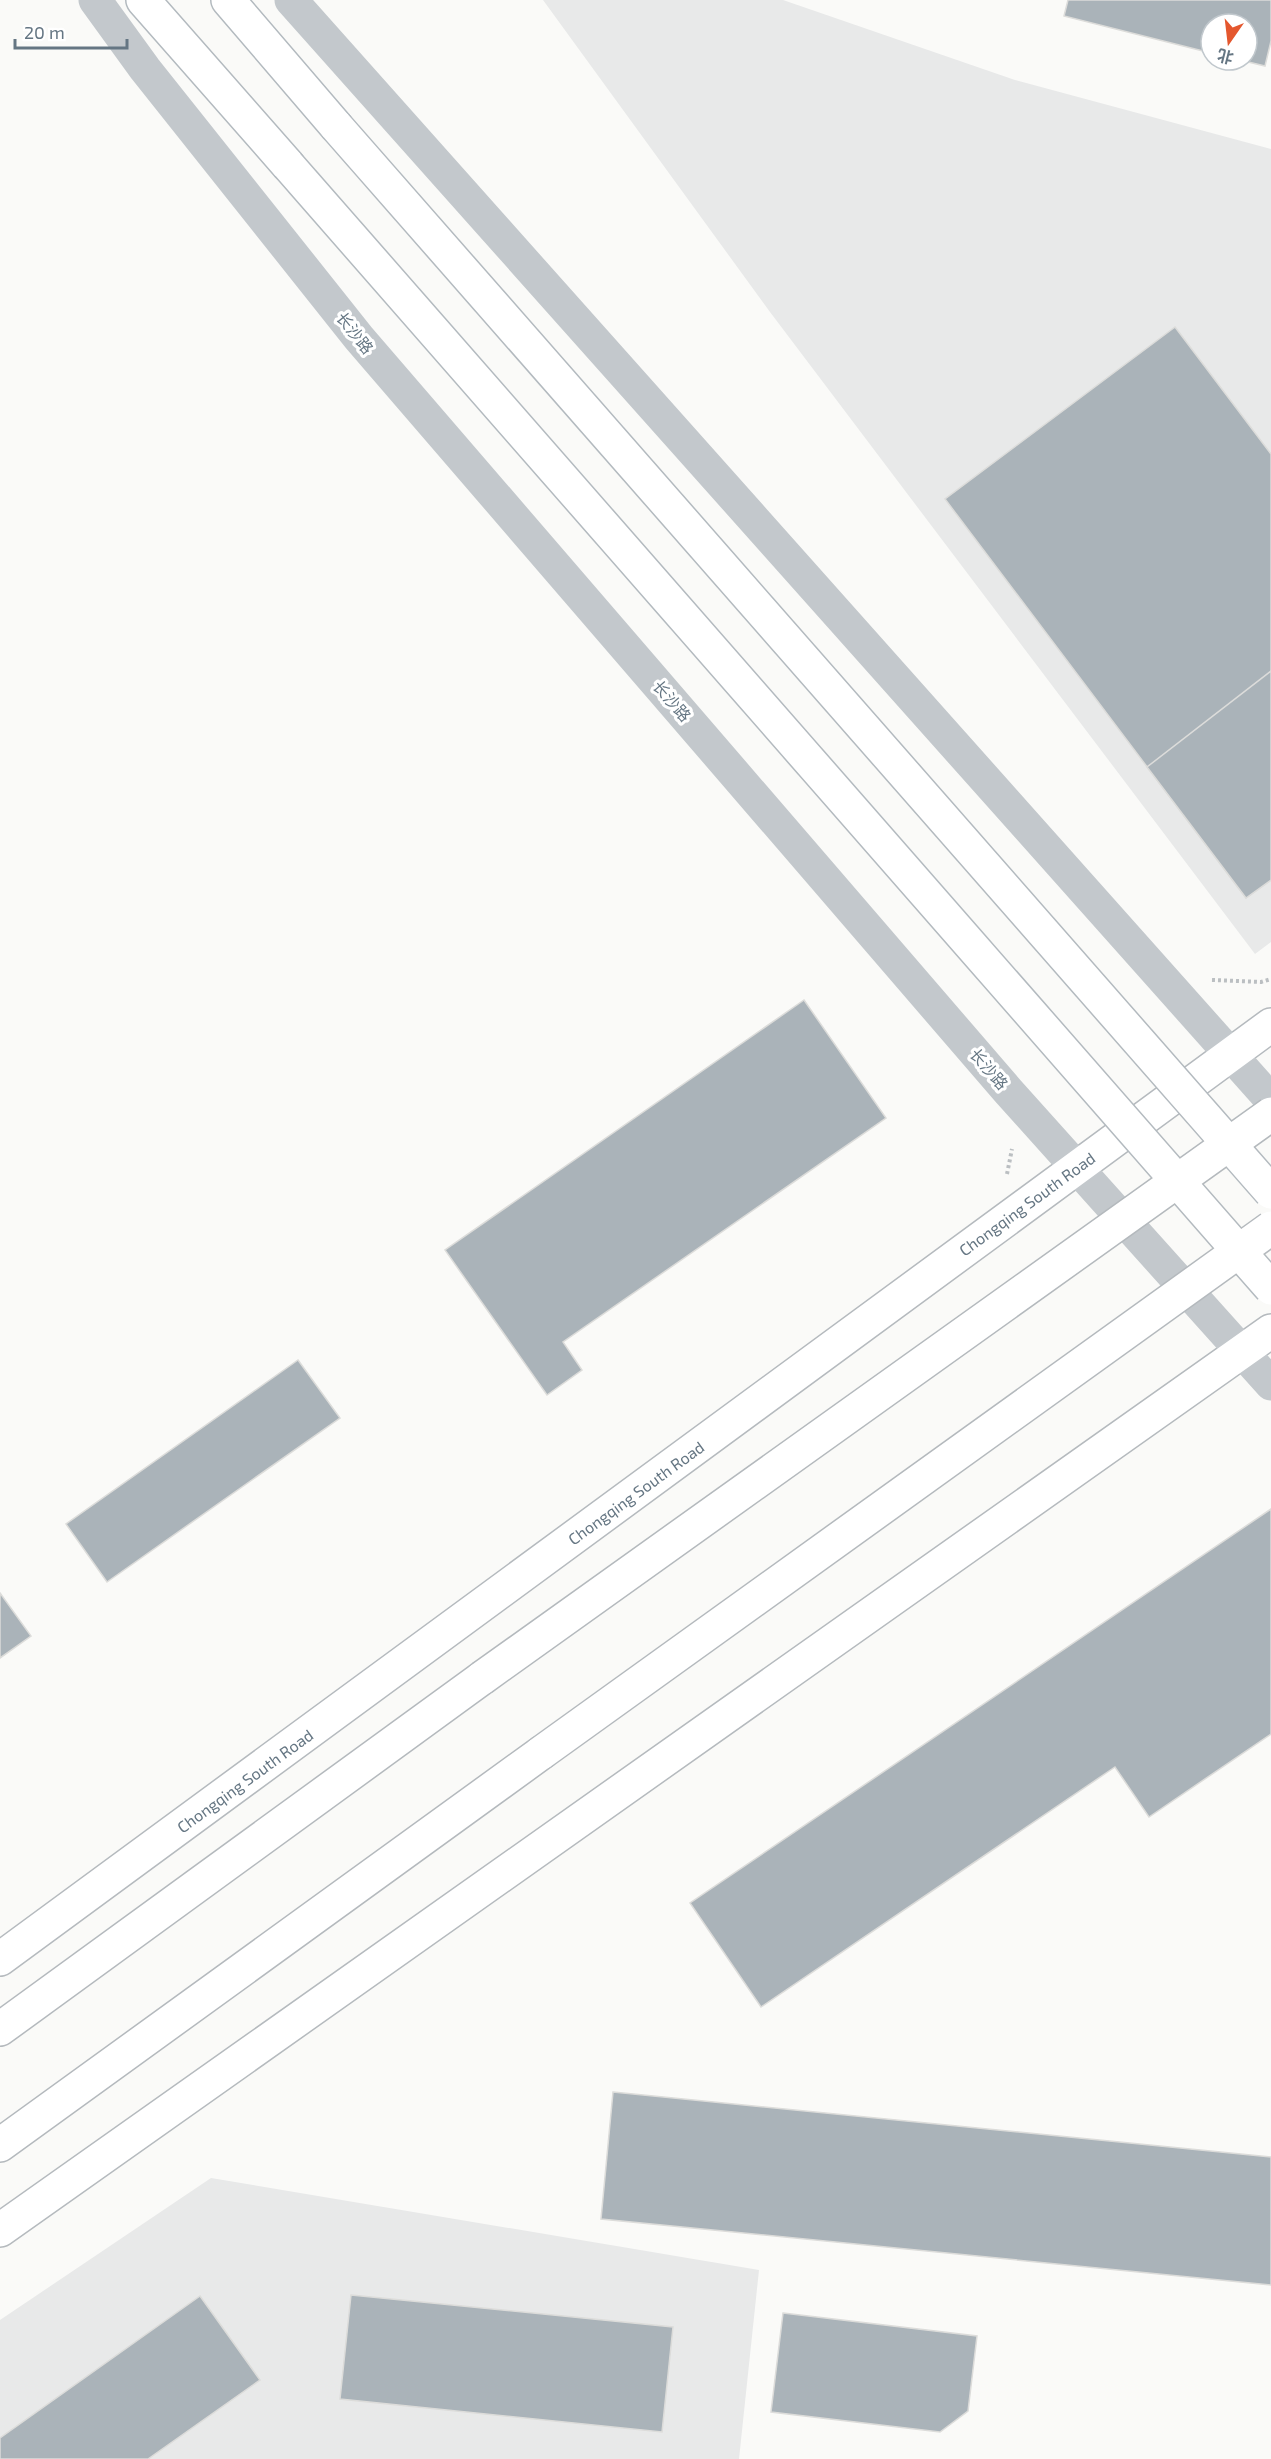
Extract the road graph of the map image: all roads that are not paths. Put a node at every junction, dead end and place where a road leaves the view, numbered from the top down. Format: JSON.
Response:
{"nodes":[{"id":1,"x":95,"y":0,"type":"edge"},
{"id":2,"x":143,"y":0,"type":"edge"},
{"id":3,"x":228,"y":0,"type":"edge"},
{"id":4,"x":291,"y":0,"type":"edge"},
{"id":5,"x":1271,"y":1025,"type":"edge"},
{"id":6,"x":1232,"y":1055,"type":"junction"},
{"id":7,"x":1271,"y":1100,"type":"edge"},
{"id":8,"x":1271,"y":1114,"type":"edge"},
{"id":9,"x":1078,"y":1166,"type":"junction"},
{"id":10,"x":1271,"y":1192,"type":"edge"},
{"id":11,"x":1271,"y":1228,"type":"edge"},
{"id":12,"x":1271,"y":1288,"type":"edge"},
{"id":13,"x":1271,"y":1331,"type":"edge"},
{"id":14,"x":1242,"y":1351,"type":"junction"},
{"id":15,"x":1271,"y":1384,"type":"edge"},
{"id":16,"x":0,"y":1959,"type":"edge"},
{"id":17,"x":0,"y":2029,"type":"edge"},
{"id":18,"x":0,"y":2145,"type":"edge"},
{"id":19,"x":0,"y":2230,"type":"edge"}],
"edges":[{"from":1,"to":9,"type":"street","name":"长沙路"},
{"from":2,"to":12,"type":"main road","bridge":true},
{"from":3,"to":10,"type":"main road","bridge":true},
{"from":4,"to":6,"type":"street"},
{"from":5,"to":6,"type":"main road","name":"Chongqing South Road"},
{"from":6,"to":7,"type":"street"},
{"from":6,"to":9,"type":"main road","name":"Chongqing South Road"},
{"from":8,"to":17,"type":"main road","bridge":true},
{"from":9,"to":14,"type":"street","name":"长沙路"},
{"from":9,"to":16,"type":"main road","name":"Chongqing South Road"},
{"from":11,"to":18,"type":"main road","bridge":true},
{"from":13,"to":14,"type":"main road"},
{"from":14,"to":15,"type":"street","name":"长沙路"},
{"from":14,"to":19,"type":"main road"}]}
